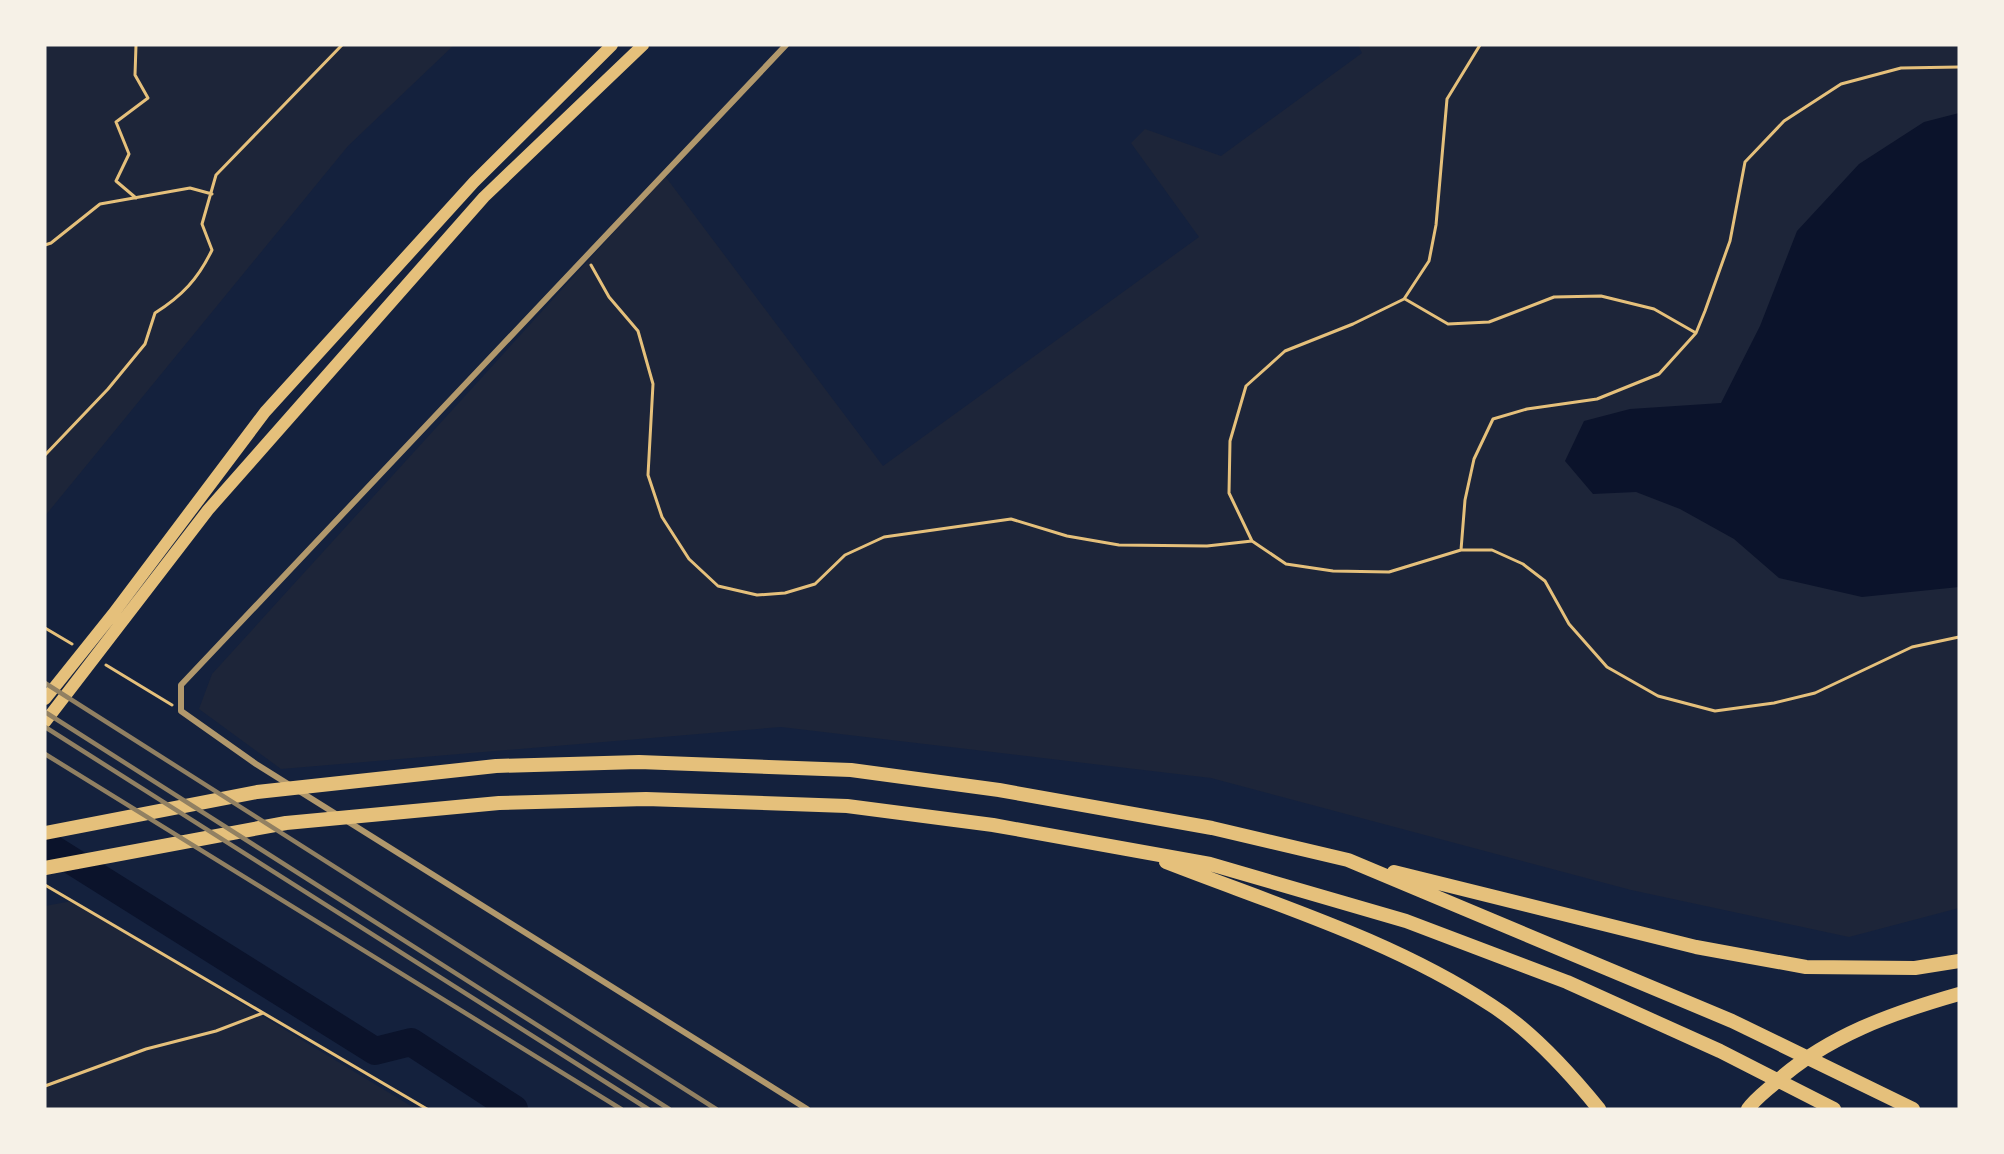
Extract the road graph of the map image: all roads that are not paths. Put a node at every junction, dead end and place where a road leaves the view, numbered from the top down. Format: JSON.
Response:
{"nodes":[{"id":1,"x":612,"y":45,"type":"edge"},
{"id":2,"x":643,"y":45,"type":"edge"},
{"id":3,"x":786,"y":45,"type":"edge"},
{"id":4,"x":45,"y":699,"type":"edge"},
{"id":5,"x":45,"y":722,"type":"edge"},
{"id":6,"x":45,"y":833,"type":"edge"},
{"id":7,"x":1136,"y":851,"type":"junction"},
{"id":8,"x":1348,"y":860,"type":"junction"},
{"id":9,"x":45,"y":868,"type":"edge"},
{"id":10,"x":1959,"y":961,"type":"edge"},
{"id":11,"x":1959,"y":994,"type":"edge"},
{"id":12,"x":807,"y":1109,"type":"edge"},
{"id":13,"x":1599,"y":1109,"type":"edge"},
{"id":14,"x":1748,"y":1109,"type":"edge"},
{"id":15,"x":1834,"y":1109,"type":"edge"},
{"id":16,"x":1913,"y":1109,"type":"edge"}],
"edges":[{"from":1,"to":4,"type":"main road"},
{"from":2,"to":5,"type":"main road"},
{"from":3,"to":12,"type":"street"},
{"from":6,"to":8,"type":"highway"},
{"from":7,"to":9,"type":"highway"},
{"from":7,"to":13,"type":"highway"},
{"from":7,"to":15,"type":"highway"},
{"from":8,"to":10,"type":"highway"},
{"from":8,"to":16,"type":"highway"},
{"from":11,"to":14,"type":"highway"}]}
